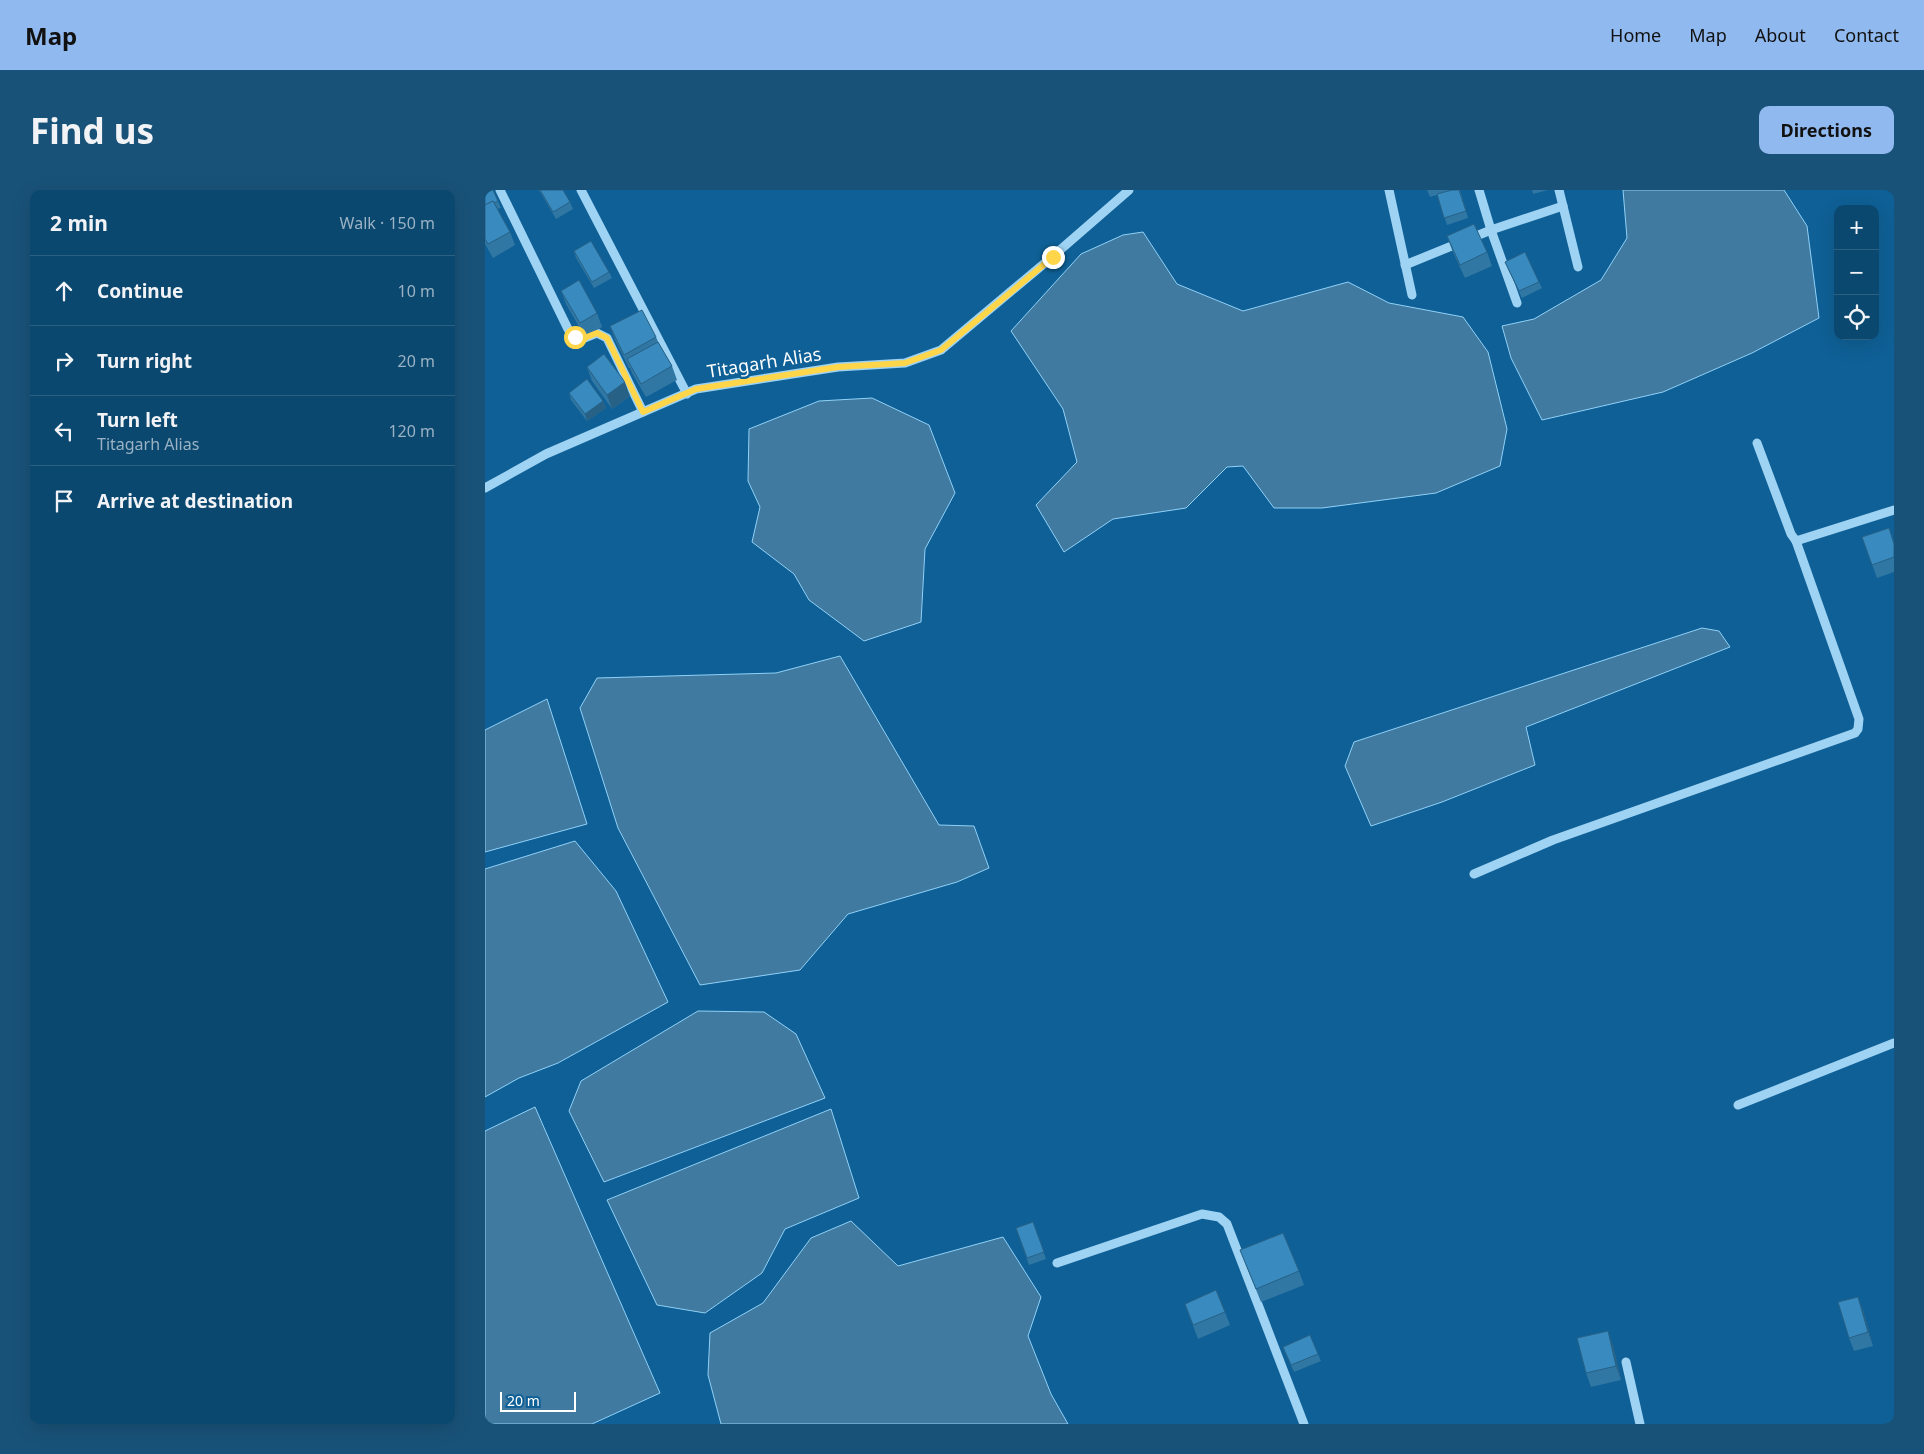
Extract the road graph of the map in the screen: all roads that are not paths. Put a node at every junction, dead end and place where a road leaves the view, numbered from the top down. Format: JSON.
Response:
{"nodes":[{"id":1,"x":500,"y":190,"type":"edge"},
{"id":2,"x":581,"y":190,"type":"edge"},
{"id":3,"x":1129,"y":190,"type":"edge"},
{"id":4,"x":1389,"y":190,"type":"edge"},
{"id":5,"x":1479,"y":190,"type":"edge"},
{"id":6,"x":1559,"y":190,"type":"edge"},
{"id":7,"x":1563,"y":206,"type":"junction"},
{"id":8,"x":1491,"y":230,"type":"junction"},
{"id":9,"x":1405,"y":265,"type":"junction"},
{"id":10,"x":1578,"y":267,"type":"dead end"},
{"id":11,"x":1411,"y":295,"type":"dead end"},
{"id":12,"x":1517,"y":303,"type":"dead end"},
{"id":13,"x":687,"y":394,"type":"junction"},
{"id":14,"x":643,"y":412,"type":"junction"},
{"id":15,"x":1757,"y":442,"type":"dead end"},
{"id":16,"x":485,"y":488,"type":"edge"},
{"id":17,"x":1894,"y":510,"type":"edge"},
{"id":18,"x":1796,"y":541,"type":"junction"},
{"id":19,"x":1474,"y":874,"type":"dead end"},
{"id":20,"x":1894,"y":1043,"type":"edge"},
{"id":21,"x":1738,"y":1105,"type":"dead end"},
{"id":22,"x":1057,"y":1263,"type":"dead end"},
{"id":23,"x":1625,"y":1362,"type":"dead end"},
{"id":24,"x":1304,"y":1424,"type":"edge"},
{"id":25,"x":1640,"y":1424,"type":"edge"}],
"edges":[{"from":1,"to":14,"type":"street"},
{"from":2,"to":13,"type":"street"},
{"from":3,"to":13,"type":"street","name":"Titagarh Alias"},
{"from":4,"to":9,"type":"street"},
{"from":5,"to":8,"type":"street"},
{"from":6,"to":7,"type":"street"},
{"from":7,"to":8,"type":"street"},
{"from":7,"to":10,"type":"street"},
{"from":8,"to":9,"type":"street"},
{"from":8,"to":12,"type":"street"},
{"from":9,"to":11,"type":"street"},
{"from":13,"to":14,"type":"street","name":"Titagarh Alias"},
{"from":14,"to":16,"type":"street","name":"Titagarh Alias"},
{"from":15,"to":18,"type":"street"},
{"from":17,"to":18,"type":"street"},
{"from":18,"to":19,"type":"street"},
{"from":20,"to":21,"type":"street"},
{"from":22,"to":24,"type":"street"},
{"from":23,"to":25,"type":"street"}]}
